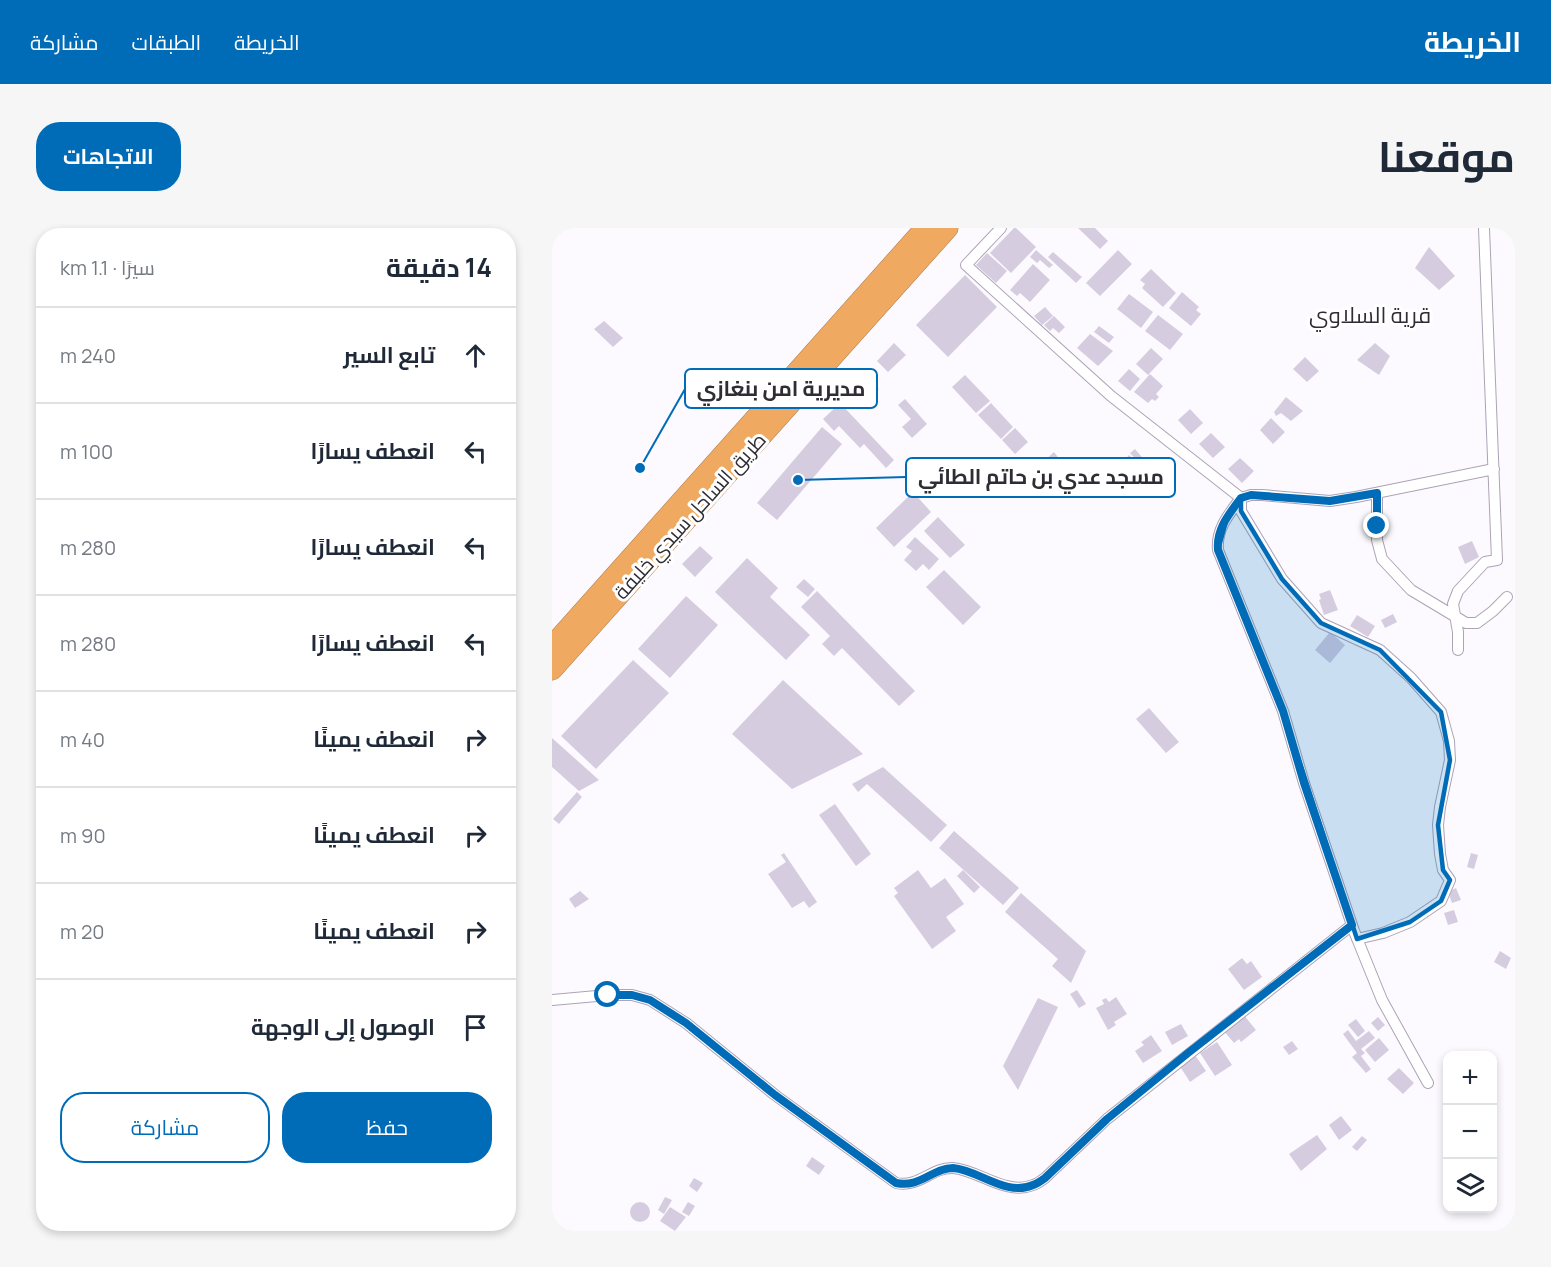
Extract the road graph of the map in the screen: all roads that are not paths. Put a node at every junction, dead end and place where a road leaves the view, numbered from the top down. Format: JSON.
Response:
{"nodes":[{"id":1,"x":925,"y":228,"type":"edge"},
{"id":2,"x":948,"y":228,"type":"edge"},
{"id":3,"x":1001,"y":228,"type":"edge"},
{"id":4,"x":1484,"y":228,"type":"edge"},
{"id":5,"x":1494,"y":469,"type":"junction"},
{"id":6,"x":1377,"y":493,"type":"junction"},
{"id":7,"x":1241,"y":498,"type":"junction"},
{"id":8,"x":1507,"y":597,"type":"dead end"},
{"id":9,"x":1456,"y":615,"type":"junction"},
{"id":10,"x":552,"y":646,"type":"edge"},
{"id":11,"x":1458,"y":650,"type":"dead end"},
{"id":12,"x":552,"y":670,"type":"edge"},
{"id":13,"x":1352,"y":925,"type":"junction"},
{"id":14,"x":1357,"y":939,"type":"junction"},
{"id":15,"x":552,"y":1000,"type":"edge"},
{"id":16,"x":1428,"y":1083,"type":"dead end"}],
"edges":[{"from":1,"to":10,"type":"highway"},
{"from":2,"to":12,"type":"highway","name":"طريق الساحل سيدي خليفة"},
{"from":3,"to":7,"type":"street"},
{"from":4,"to":5,"type":"street"},
{"from":5,"to":6,"type":"street"},
{"from":5,"to":9,"type":"street"},
{"from":6,"to":7,"type":"street"},
{"from":6,"to":9,"type":"street"},
{"from":7,"to":13,"type":"street"},
{"from":7,"to":14,"type":"street"},
{"from":8,"to":9,"type":"street"},
{"from":9,"to":11,"type":"street"},
{"from":13,"to":14,"type":"street"},
{"from":13,"to":15,"type":"street"},
{"from":14,"to":16,"type":"street"}]}
